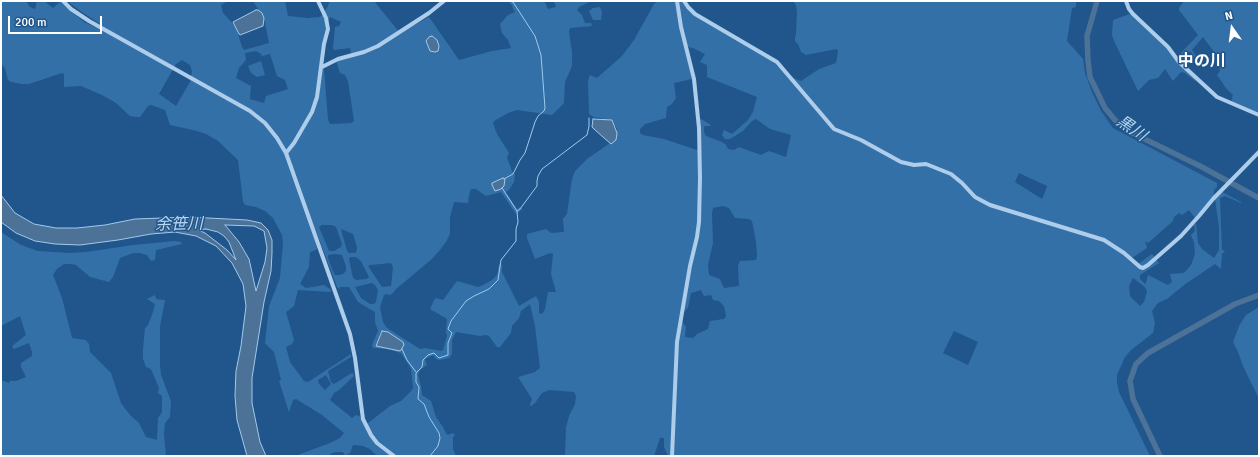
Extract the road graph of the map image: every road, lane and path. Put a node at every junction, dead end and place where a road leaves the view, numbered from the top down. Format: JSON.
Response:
{"nodes":[{"id":1,"x":63,"y":1,"type":"edge"},
{"id":2,"x":318,"y":1,"type":"edge"},
{"id":3,"x":444,"y":1,"type":"edge"},
{"id":4,"x":677,"y":1,"type":"edge"},
{"id":5,"x":684,"y":1,"type":"edge"},
{"id":6,"x":1126,"y":1,"type":"edge"},
{"id":7,"x":322,"y":67,"type":"junction"},
{"id":8,"x":1259,"y":115,"type":"edge"},
{"id":9,"x":1259,"y":152,"type":"edge"},
{"id":10,"x":286,"y":153,"type":"junction"},
{"id":11,"x":394,"y":456,"type":"edge"},
{"id":12,"x":672,"y":456,"type":"edge"}],
"edges":[{"from":1,"to":10,"type":"street"},
{"from":2,"to":7,"type":"street"},
{"from":3,"to":7,"type":"street"},
{"from":4,"to":12,"type":"street"},
{"from":5,"to":9,"type":"street"},
{"from":6,"to":8,"type":"street"},
{"from":7,"to":10,"type":"street"},
{"from":10,"to":11,"type":"street"}]}
